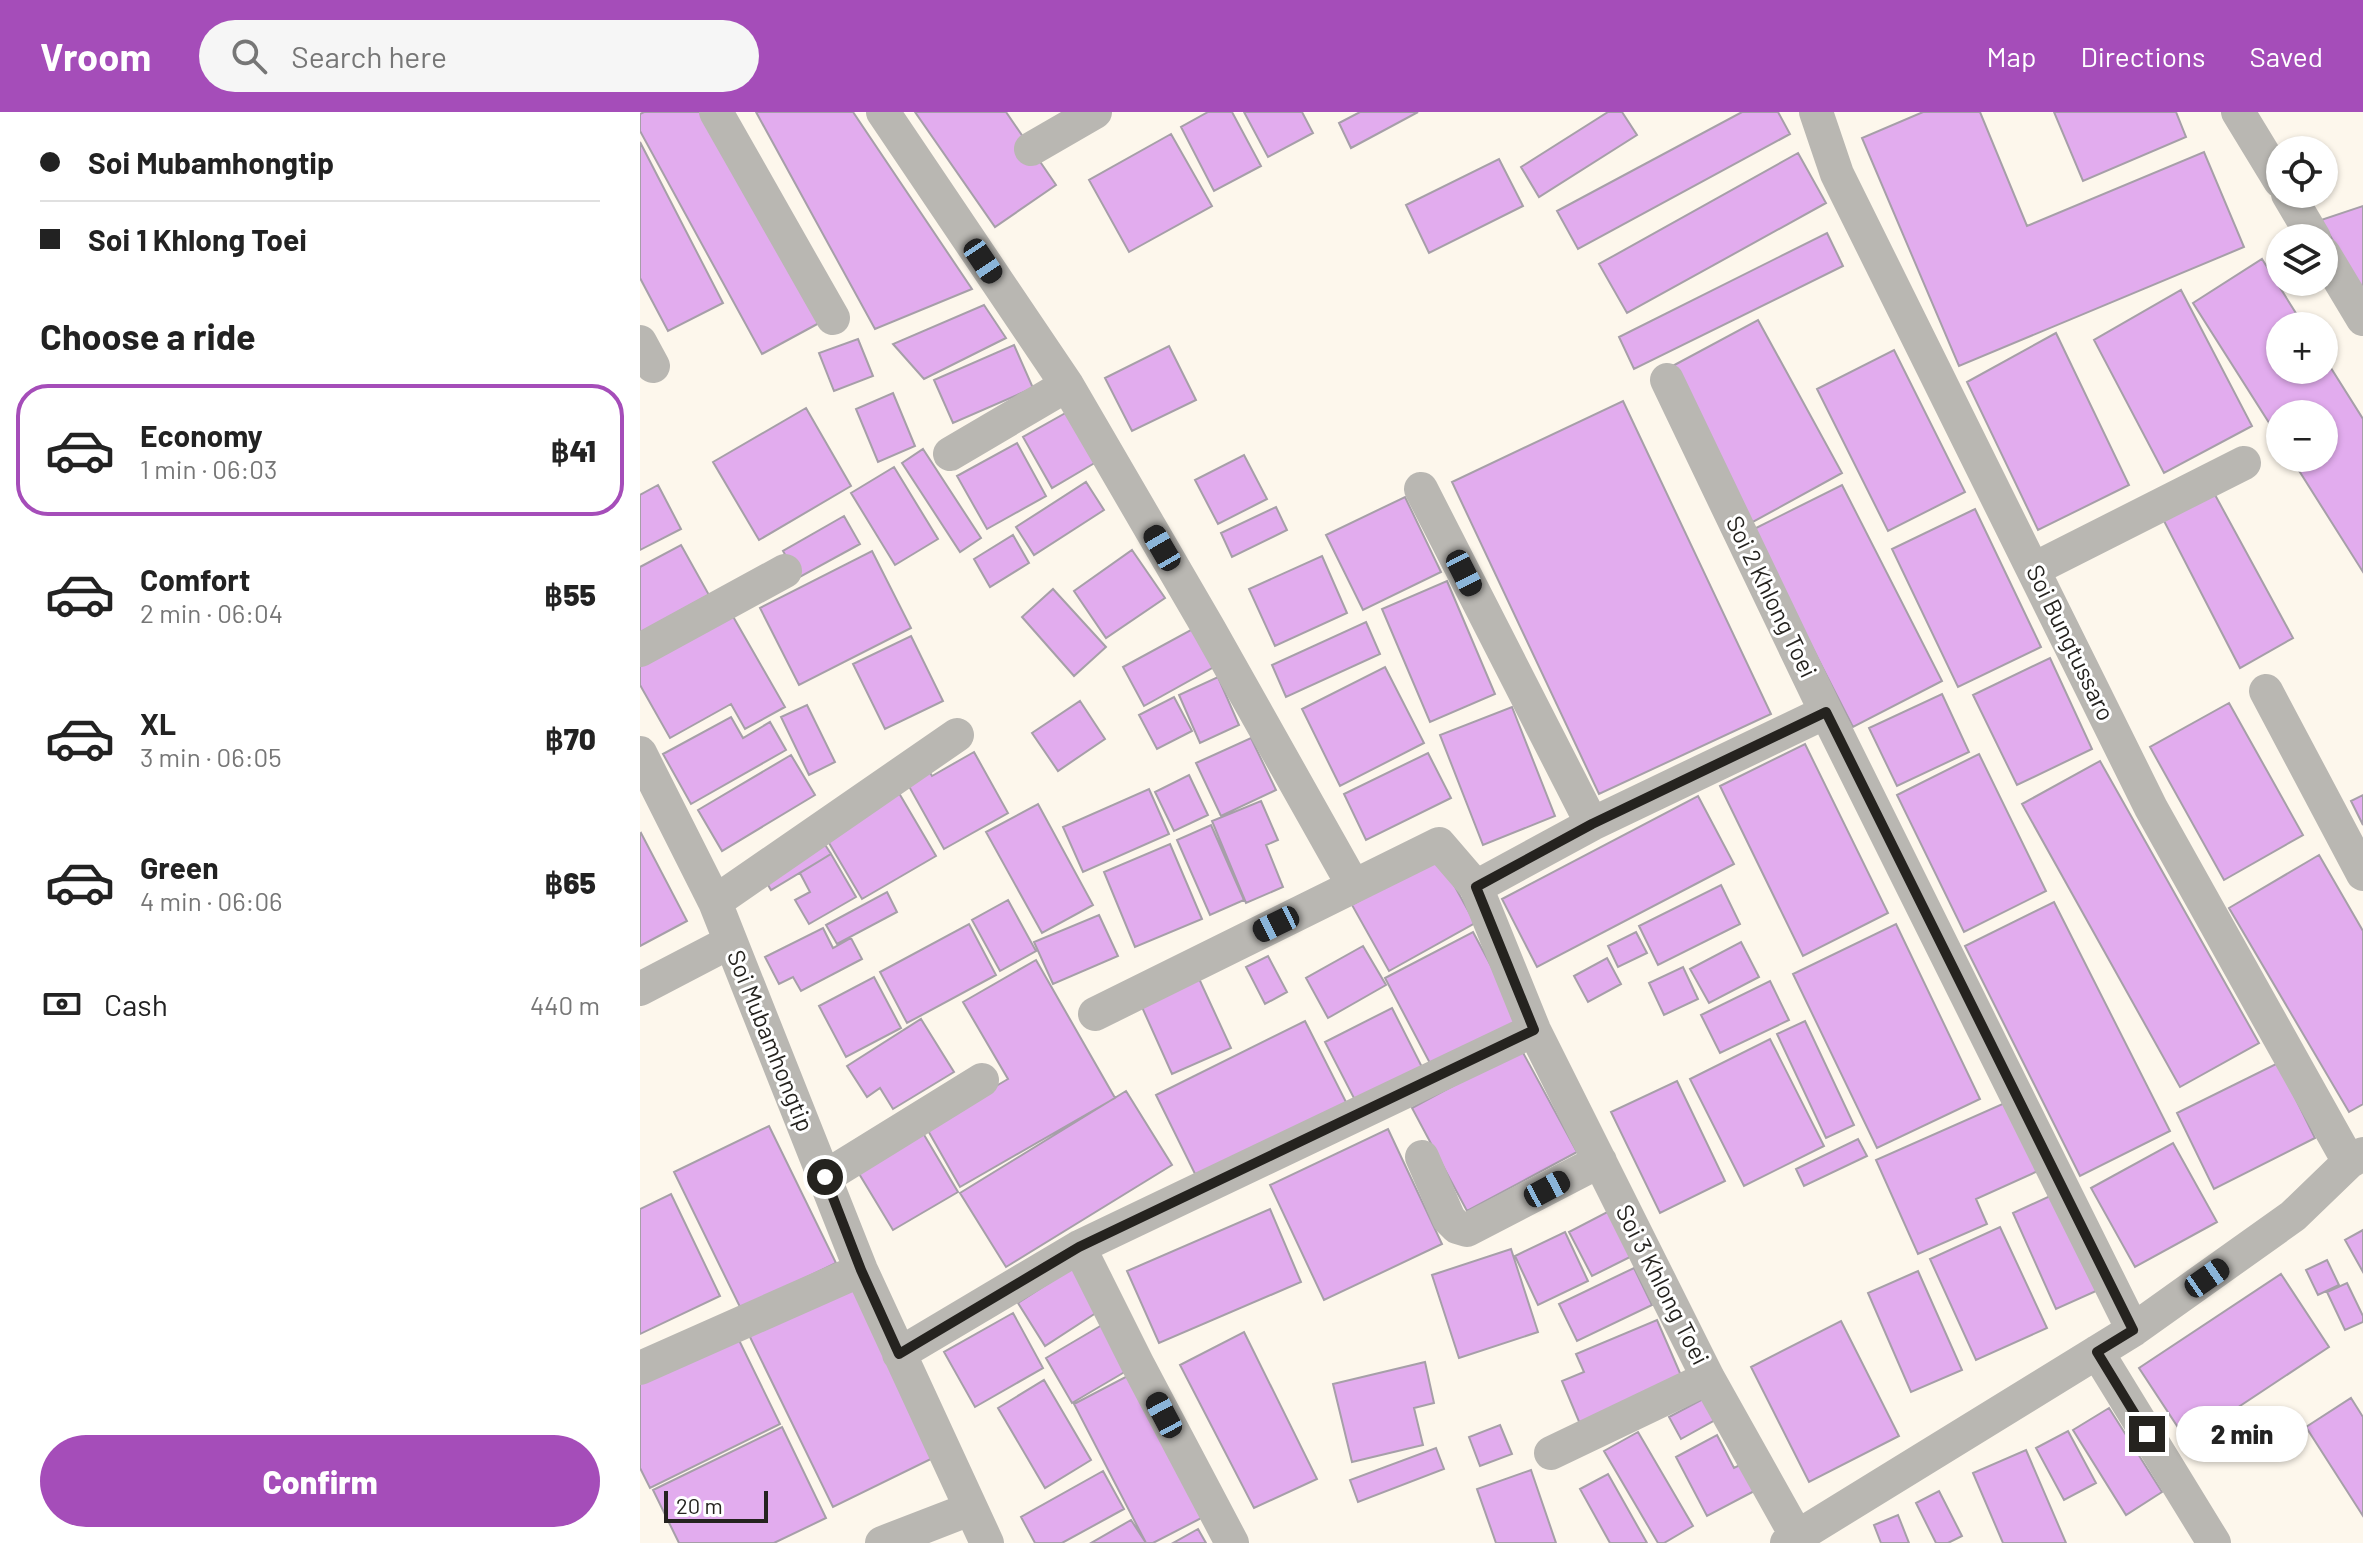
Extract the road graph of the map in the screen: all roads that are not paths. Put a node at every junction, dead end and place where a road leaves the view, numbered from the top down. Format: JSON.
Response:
{"nodes":[{"id":1,"x":716,"y":112,"type":"edge"},
{"id":2,"x":883,"y":112,"type":"edge"},
{"id":3,"x":1095,"y":112,"type":"edge"},
{"id":4,"x":1816,"y":112,"type":"edge"},
{"id":5,"x":2238,"y":112,"type":"edge"},
{"id":6,"x":1031,"y":149,"type":"dead end"},
{"id":7,"x":2266,"y":158,"type":"edge"},
{"id":8,"x":2338,"y":277,"type":"edge"},
{"id":9,"x":833,"y":318,"type":"dead end"},
{"id":10,"x":2363,"y":319,"type":"edge"},
{"id":11,"x":1667,"y":380,"type":"dead end"},
{"id":12,"x":1067,"y":385,"type":"junction"},
{"id":13,"x":950,"y":454,"type":"dead end"},
{"id":14,"x":2244,"y":463,"type":"dead end"},
{"id":15,"x":1421,"y":489,"type":"dead end"},
{"id":16,"x":2034,"y":569,"type":"junction"},
{"id":17,"x":785,"y":571,"type":"dead end"},
{"id":18,"x":640,"y":650,"type":"edge"},
{"id":19,"x":2266,"y":691,"type":"dead end"},
{"id":20,"x":1826,"y":712,"type":"junction"},
{"id":21,"x":957,"y":735,"type":"dead end"},
{"id":22,"x":640,"y":753,"type":"edge"},
{"id":23,"x":1592,"y":824,"type":"junction"},
{"id":24,"x":2363,"y":874,"type":"edge"},
{"id":25,"x":1353,"y":885,"type":"junction"},
{"id":26,"x":1476,"y":887,"type":"junction"},
{"id":27,"x":715,"y":902,"type":"junction"},
{"id":28,"x":730,"y":942,"type":"junction"},
{"id":29,"x":640,"y":989,"type":"edge"},
{"id":30,"x":1095,"y":1014,"type":"dead end"},
{"id":31,"x":1534,"y":1030,"type":"junction"},
{"id":32,"x":982,"y":1080,"type":"dead end"},
{"id":33,"x":1422,"y":1157,"type":"dead end"},
{"id":34,"x":2356,"y":1158,"type":"edge"},
{"id":35,"x":1600,"y":1161,"type":"junction"},
{"id":36,"x":825,"y":1177,"type":"junction"},
{"id":37,"x":1079,"y":1247,"type":"junction"},
{"id":38,"x":861,"y":1270,"type":"junction"},
{"id":39,"x":2133,"y":1330,"type":"junction"},
{"id":40,"x":2097,"y":1352,"type":"junction"},
{"id":41,"x":899,"y":1354,"type":"junction"},
{"id":42,"x":640,"y":1368,"type":"edge"},
{"id":43,"x":1708,"y":1378,"type":"junction"},
{"id":44,"x":1551,"y":1453,"type":"dead end"},
{"id":45,"x":970,"y":1509,"type":"junction"},
{"id":46,"x":1792,"y":1540,"type":"edge"},
{"id":47,"x":882,"y":1543,"type":"edge"},
{"id":48,"x":987,"y":1543,"type":"edge"},
{"id":49,"x":1232,"y":1543,"type":"edge"},
{"id":50,"x":2214,"y":1543,"type":"edge"}],
"edges":[{"from":1,"to":9,"type":"street"},
{"from":2,"to":12,"type":"street"},
{"from":3,"to":6,"type":"street"},
{"from":4,"to":16,"type":"street","name":"Soi Bungtussaro"},
{"from":5,"to":7,"type":"street"},
{"from":8,"to":10,"type":"street"},
{"from":11,"to":20,"type":"street","name":"Soi 2 Khlong Toei"},
{"from":12,"to":13,"type":"street"},
{"from":12,"to":25,"type":"street"},
{"from":14,"to":16,"type":"street"},
{"from":15,"to":23,"type":"street"},
{"from":16,"to":34,"type":"street","name":"Soi Bungtussaro"},
{"from":17,"to":18,"type":"street"},
{"from":19,"to":24,"type":"street"},
{"from":20,"to":23,"type":"street"},
{"from":20,"to":39,"type":"street","name":"Soi 2 Khlong Toei"},
{"from":21,"to":27,"type":"street"},
{"from":22,"to":27,"type":"street","name":"Soi Mubamhongtip"},
{"from":23,"to":26,"type":"street"},
{"from":25,"to":26,"type":"street","name":"Soi 3 Khlong Toei"},
{"from":25,"to":30,"type":"street"},
{"from":26,"to":31,"type":"street","name":"Soi 3 Khlong Toei"},
{"from":27,"to":28,"type":"street","name":"Soi Mubamhongtip"},
{"from":28,"to":29,"type":"street"},
{"from":28,"to":36,"type":"street","name":"Soi Mubamhongtip"},
{"from":31,"to":35,"type":"street","name":"Soi 3 Khlong Toei"},
{"from":31,"to":37,"type":"street"},
{"from":32,"to":36,"type":"street"},
{"from":33,"to":35,"type":"street"},
{"from":34,"to":39,"type":"street"},
{"from":35,"to":43,"type":"street","name":"Soi 3 Khlong Toei"},
{"from":36,"to":38,"type":"street","name":"Soi Mubamhongtip"},
{"from":37,"to":41,"type":"street"},
{"from":37,"to":49,"type":"street"},
{"from":38,"to":41,"type":"street","name":"Soi Mubamhongtip"},
{"from":38,"to":42,"type":"street"},
{"from":39,"to":40,"type":"street"},
{"from":40,"to":46,"type":"street"},
{"from":40,"to":50,"type":"street"},
{"from":41,"to":45,"type":"street","name":"Soi Mubamhongtip"},
{"from":43,"to":44,"type":"street"},
{"from":43,"to":46,"type":"street","name":"Soi 3 Khlong Toei"},
{"from":45,"to":47,"type":"street"},
{"from":45,"to":48,"type":"street","name":"Soi Mubamhongtip"}]}
